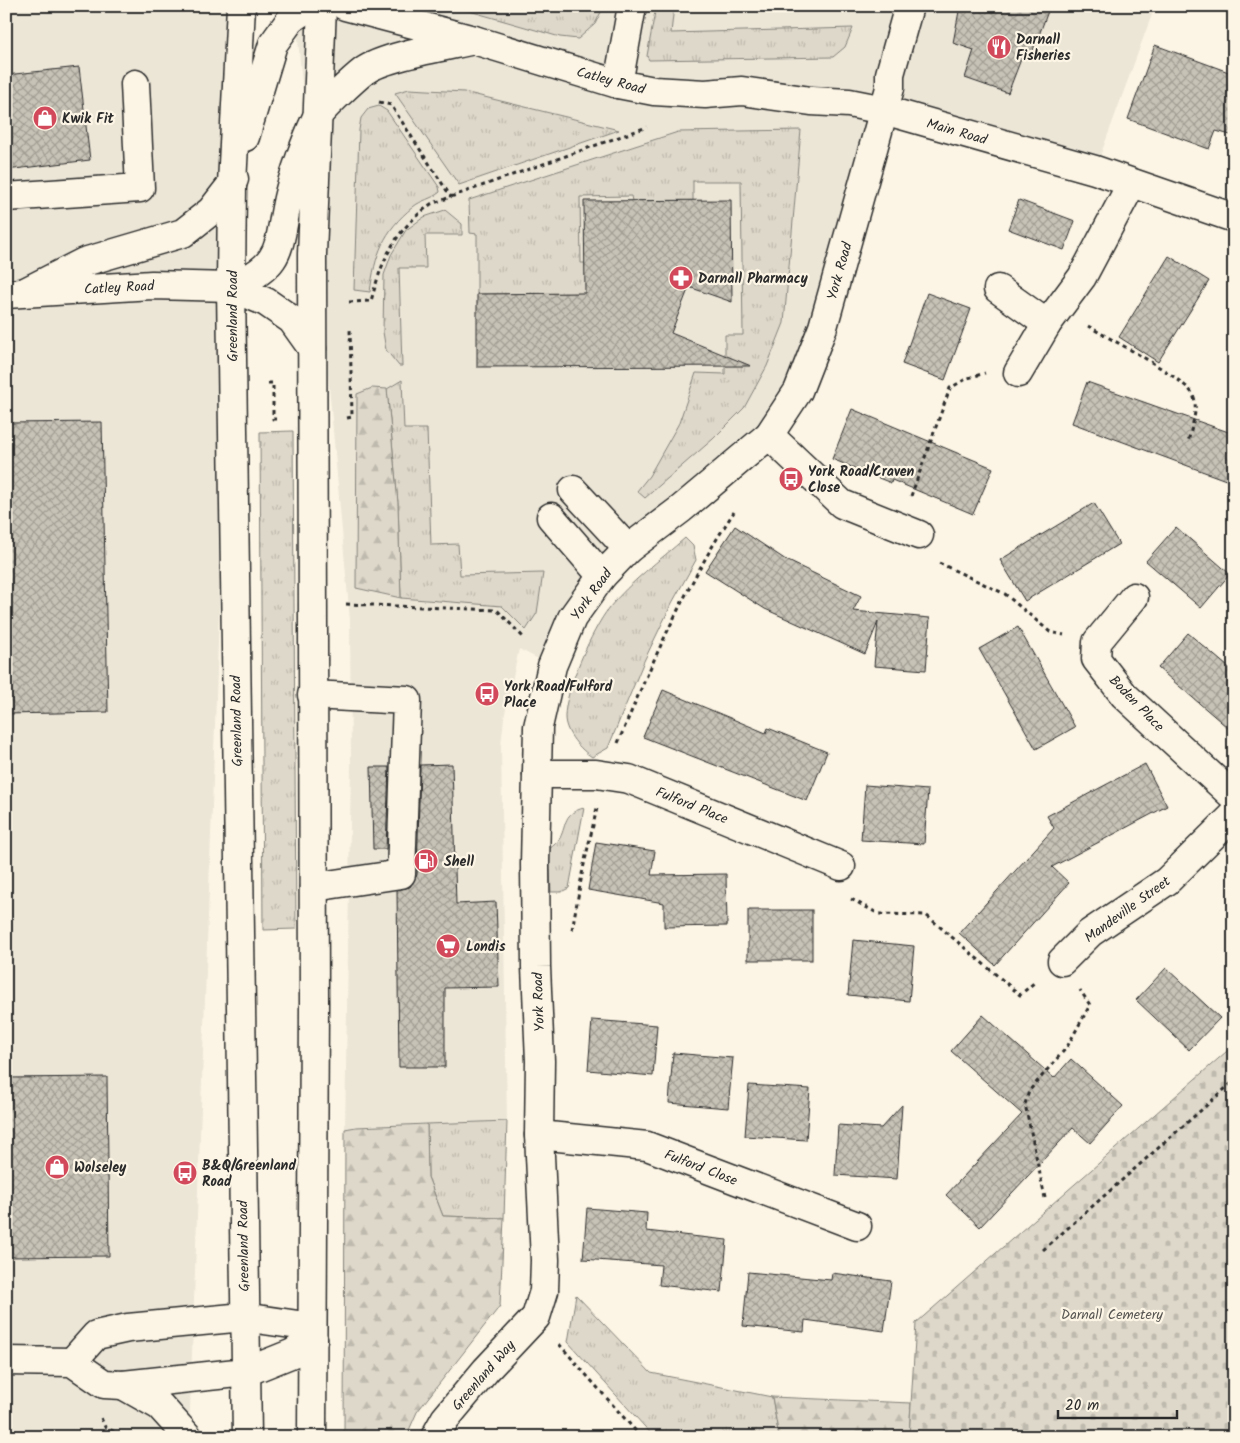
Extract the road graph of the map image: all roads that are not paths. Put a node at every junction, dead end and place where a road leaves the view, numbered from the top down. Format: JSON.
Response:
{"nodes":[{"id":1,"x":241,"y":6,"type":"edge"},
{"id":2,"x":310,"y":6,"type":"edge"},
{"id":3,"x":322,"y":6,"type":"edge"},
{"id":4,"x":345,"y":6,"type":"edge"},
{"id":5,"x":632,"y":6,"type":"edge"},
{"id":6,"x":909,"y":6,"type":"edge"},
{"id":7,"x":474,"y":40,"type":"junction"},
{"id":8,"x":135,"y":84,"type":"dead end"},
{"id":9,"x":618,"y":84,"type":"junction"},
{"id":10,"x":884,"y":110,"type":"junction"},
{"id":11,"x":317,"y":117,"type":"junction"},
{"id":12,"x":1132,"y":183,"type":"junction"},
{"id":13,"x":232,"y":184,"type":"junction"},
{"id":14,"x":6,"y":197,"type":"edge"},
{"id":15,"x":1234,"y":218,"type":"edge"},
{"id":16,"x":231,"y":287,"type":"junction"},
{"id":17,"x":998,"y":289,"type":"dead end"},
{"id":18,"x":16,"y":293,"type":"edge"},
{"id":19,"x":1052,"y":316,"type":"junction"},
{"id":20,"x":312,"y":348,"type":"junction"},
{"id":21,"x":1019,"y":371,"type":"road end"},
{"id":22,"x":769,"y":435,"type":"junction"},
{"id":23,"x":573,"y":490,"type":"dead end"},
{"id":24,"x":551,"y":517,"type":"dead end"},
{"id":25,"x":909,"y":531,"type":"road end"},
{"id":26,"x":628,"y":549,"type":"junction"},
{"id":27,"x":602,"y":576,"type":"junction"},
{"id":28,"x":1134,"y":597,"type":"dead end"},
{"id":29,"x":312,"y":695,"type":"junction"},
{"id":30,"x":537,"y":774,"type":"junction"},
{"id":31,"x":1234,"y":797,"type":"edge"},
{"id":32,"x":1234,"y":815,"type":"edge"},
{"id":33,"x":841,"y":866,"type":"road end"},
{"id":34,"x":314,"y":888,"type":"junction"},
{"id":35,"x":1062,"y":961,"type":"road end"},
{"id":36,"x":539,"y":1135,"type":"junction"},
{"id":37,"x":857,"y":1226,"type":"dead end"},
{"id":38,"x":244,"y":1317,"type":"junction"},
{"id":39,"x":536,"y":1318,"type":"joint"},
{"id":40,"x":313,"y":1339,"type":"junction"},
{"id":41,"x":6,"y":1361,"type":"edge"},
{"id":42,"x":72,"y":1362,"type":"junction"},
{"id":43,"x":246,"y":1372,"type":"junction"},
{"id":44,"x":122,"y":1385,"type":"junction"},
{"id":45,"x":188,"y":1437,"type":"edge"},
{"id":46,"x":247,"y":1437,"type":"edge"},
{"id":47,"x":312,"y":1437,"type":"edge"},
{"id":48,"x":436,"y":1437,"type":"edge"}],
"edges":[{"from":1,"to":13,"type":"main road","name":"Greenland Road"},
{"from":2,"to":13,"type":"main road"},
{"from":3,"to":11,"type":"main road"},
{"from":4,"to":7,"type":"main road","name":"Catley Road"},
{"from":5,"to":9,"type":"main road"},
{"from":6,"to":10,"type":"main road"},
{"from":7,"to":9,"type":"main road","name":"Catley Road"},
{"from":7,"to":11,"type":"main road"},
{"from":8,"to":14,"type":"main road"},
{"from":9,"to":10,"type":"main road","name":"Catley Road"},
{"from":10,"to":12,"type":"main road","name":"Main Road"},
{"from":10,"to":22,"type":"main road","name":"York Road"},
{"from":11,"to":16,"type":"main road"},
{"from":11,"to":20,"type":"main road"},
{"from":12,"to":15,"type":"main road","name":"Main Road"},
{"from":12,"to":19,"type":"main road"},
{"from":13,"to":16,"type":"main road","name":"Greenland Road"},
{"from":13,"to":18,"type":"main road"},
{"from":16,"to":18,"type":"main road","name":"Catley Road"},
{"from":16,"to":20,"type":"main road"},
{"from":16,"to":38,"type":"main road","name":"Greenland Road"},
{"from":17,"to":19,"type":"main road"},
{"from":19,"to":21,"type":"main road"},
{"from":20,"to":29,"type":"main road"},
{"from":22,"to":25,"type":"main road"},
{"from":22,"to":26,"type":"main road","name":"York Road"},
{"from":23,"to":26,"type":"main road"},
{"from":24,"to":27,"type":"main road"},
{"from":26,"to":27,"type":"main road","name":"York Road"},
{"from":27,"to":30,"type":"main road","name":"York Road"},
{"from":28,"to":31,"type":"main road","name":"Boden Place"},
{"from":29,"to":34,"type":"main road"},
{"from":29,"to":34,"type":"main road"},
{"from":30,"to":33,"type":"main road","name":"Fulford Place"},
{"from":30,"to":36,"type":"main road","name":"York Road"},
{"from":32,"to":35,"type":"main road","name":"Mandeville Street"},
{"from":34,"to":40,"type":"main road"},
{"from":36,"to":37,"type":"main road","name":"Fulford Close"},
{"from":36,"to":39,"type":"main road","name":"York Road"},
{"from":38,"to":40,"type":"main road"},
{"from":38,"to":42,"type":"main road"},
{"from":38,"to":43,"type":"main road","name":"Greenland Road"},
{"from":39,"to":48,"type":"main road","name":"Greenland Way"},
{"from":40,"to":43,"type":"main road"},
{"from":40,"to":47,"type":"main road"},
{"from":41,"to":42,"type":"main road"},
{"from":42,"to":44,"type":"main road"},
{"from":43,"to":44,"type":"main road"},
{"from":43,"to":46,"type":"main road","name":"Greenland Road"},
{"from":44,"to":45,"type":"main road"}]}
